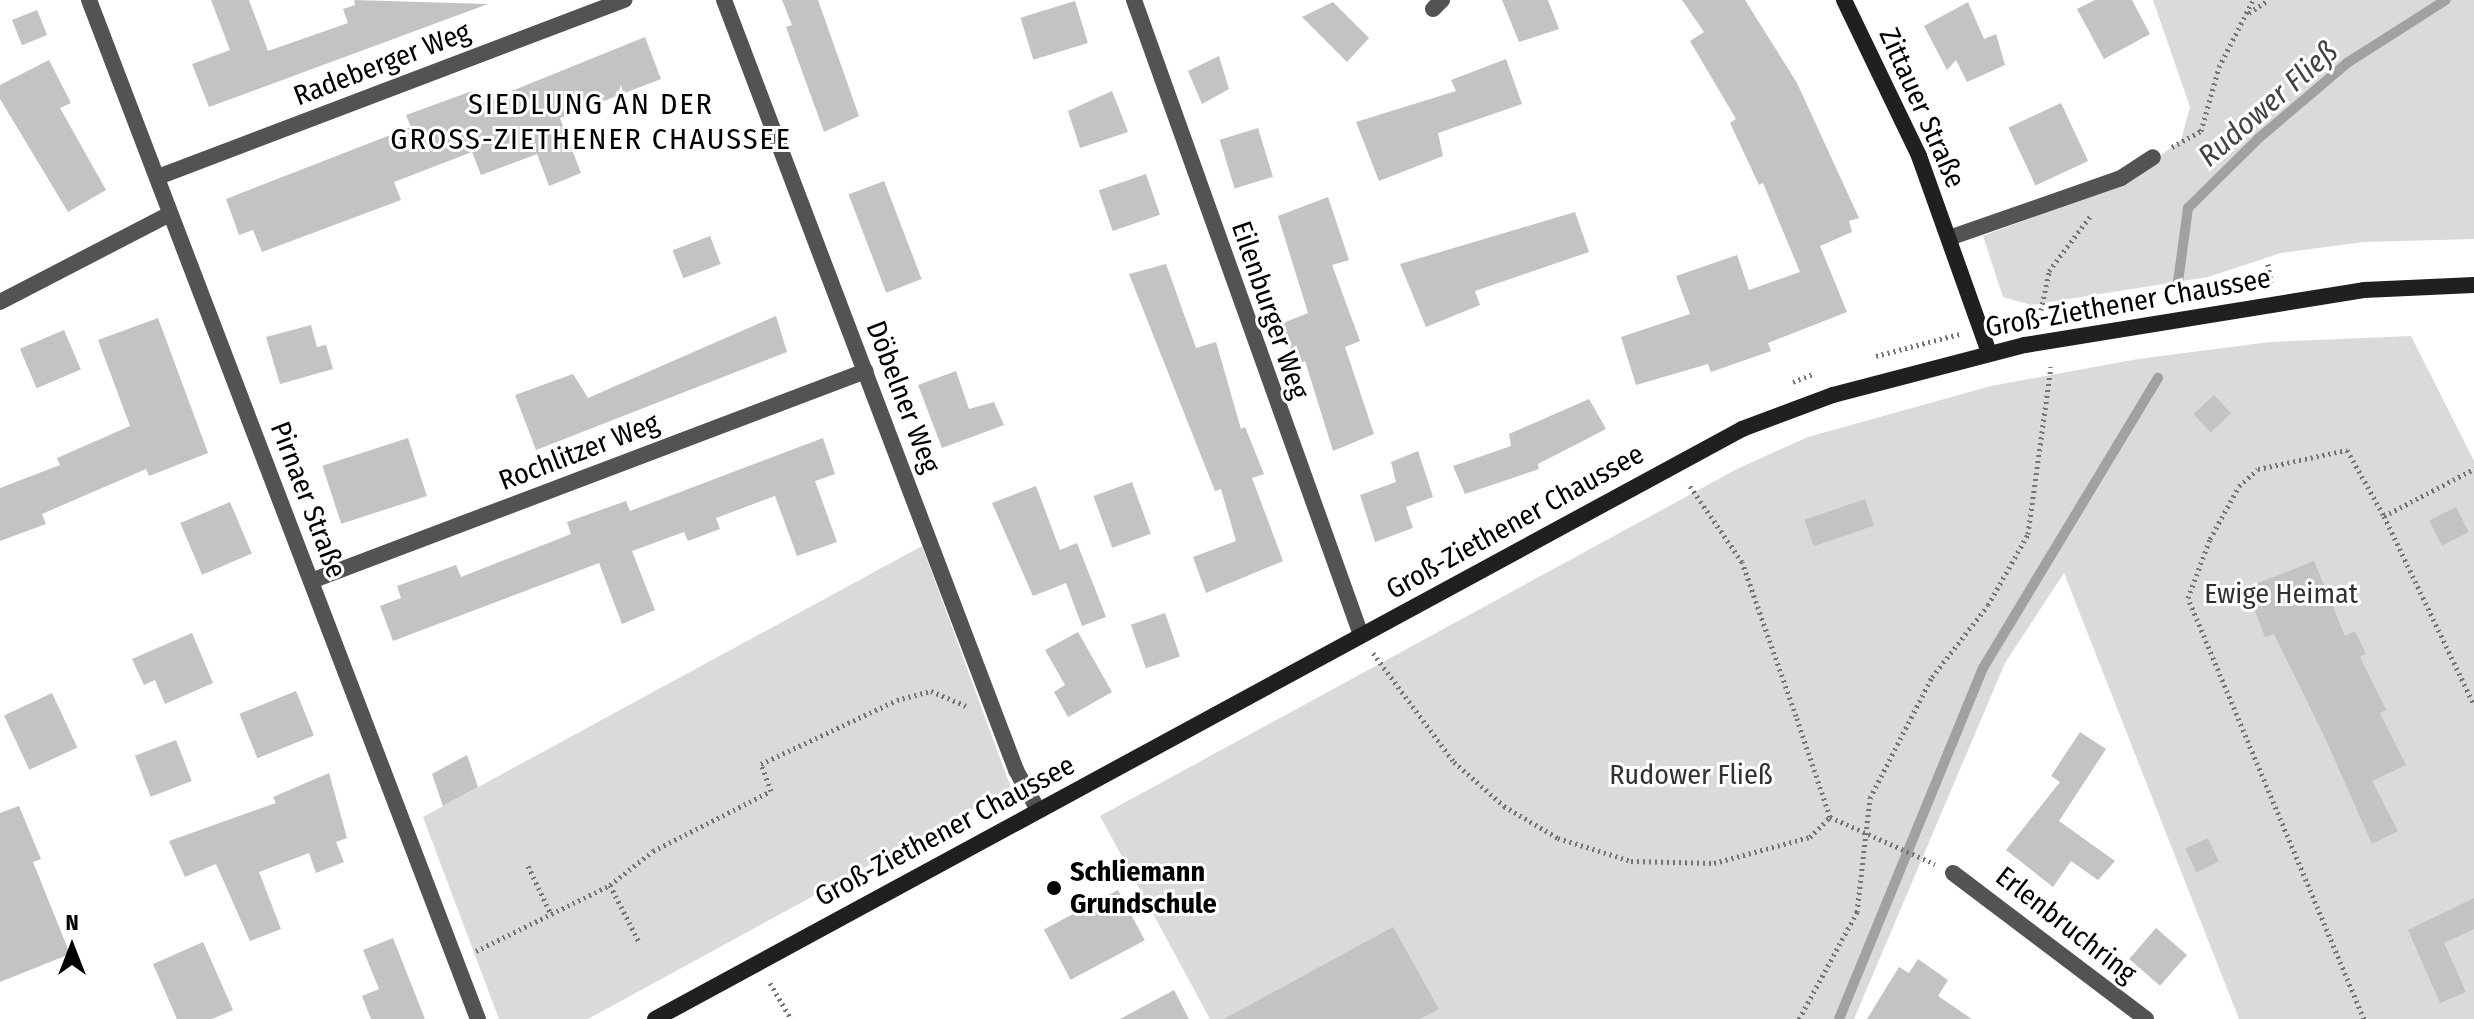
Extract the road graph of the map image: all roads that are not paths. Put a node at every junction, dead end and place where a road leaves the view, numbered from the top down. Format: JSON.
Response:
{"nodes":[{"id":1,"x":89,"y":0,"type":"edge"},
{"id":2,"x":625,"y":0,"type":"edge"},
{"id":3,"x":724,"y":0,"type":"edge"},
{"id":4,"x":1134,"y":0,"type":"edge"},
{"id":5,"x":1844,"y":0,"type":"edge"},
{"id":6,"x":2153,"y":157,"type":"road end"},
{"id":7,"x":158,"y":177,"type":"junction"},
{"id":8,"x":170,"y":214,"type":"junction"},
{"id":9,"x":1949,"y":238,"type":"junction"},
{"id":10,"x":2474,"y":285,"type":"edge"},
{"id":11,"x":0,"y":302,"type":"edge"},
{"id":12,"x":1989,"y":353,"type":"junction"},
{"id":13,"x":866,"y":371,"type":"junction"},
{"id":14,"x":311,"y":581,"type":"junction"},
{"id":15,"x":1361,"y":635,"type":"junction"},
{"id":16,"x":1038,"y":810,"type":"junction"},
{"id":17,"x":1953,"y":873,"type":"dead end"},
{"id":18,"x":478,"y":1019,"type":"edge"},
{"id":19,"x":655,"y":1019,"type":"edge"},
{"id":20,"x":2146,"y":1019,"type":"edge"}],
"edges":[{"from":1,"to":7,"type":"street","name":"Pirnaer Straße"},
{"from":2,"to":7,"type":"street","name":"Radeberger Weg"},
{"from":3,"to":13,"type":"street","name":"Döbelner Weg"},
{"from":4,"to":15,"type":"street","name":"Eilenburger Weg"},
{"from":5,"to":9,"type":"street","name":"Zittauer Straße"},
{"from":6,"to":9,"type":"street"},
{"from":7,"to":8,"type":"street","name":"Pirnaer Straße"},
{"from":8,"to":11,"type":"street"},
{"from":8,"to":14,"type":"street","name":"Pirnaer Straße"},
{"from":9,"to":12,"type":"street","name":"Zittauer Straße"},
{"from":10,"to":12,"type":"street","name":"Groß-Ziethener Chaussee"},
{"from":12,"to":15,"type":"street","name":"Groß-Ziethener Chaussee"},
{"from":13,"to":14,"type":"street","name":"Rochlitzer Weg"},
{"from":13,"to":16,"type":"street","name":"Döbelner Weg"},
{"from":14,"to":18,"type":"street","name":"Pirnaer Straße"},
{"from":15,"to":16,"type":"street","name":"Groß-Ziethener Chaussee"},
{"from":16,"to":19,"type":"street","name":"Groß-Ziethener Chaussee"},
{"from":17,"to":20,"type":"street","name":"Erlenbruchring"}]}
